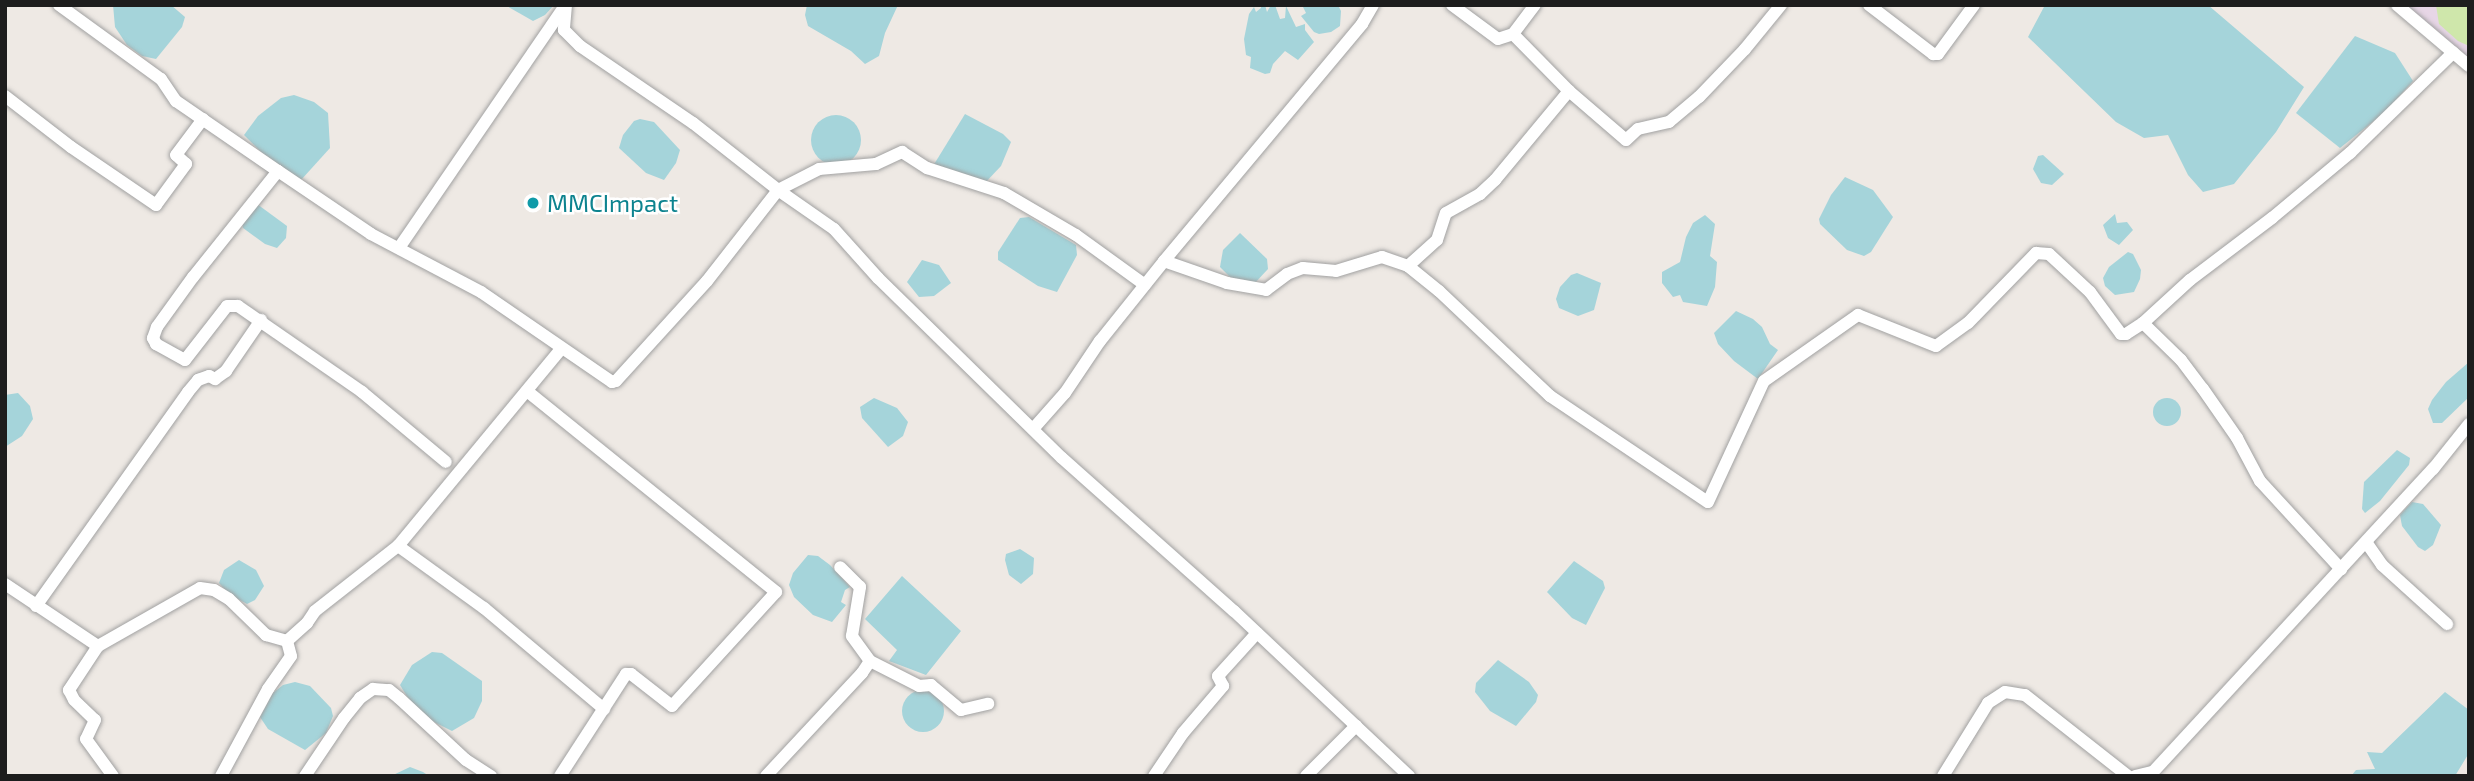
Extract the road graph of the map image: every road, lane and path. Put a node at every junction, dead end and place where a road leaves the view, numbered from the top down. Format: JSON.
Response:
{"nodes":[{"id":1,"x":59,"y":5,"type":"edge"},
{"id":2,"x":566,"y":5,"type":"edge"},
{"id":3,"x":1373,"y":5,"type":"edge"},
{"id":4,"x":1451,"y":5,"type":"edge"},
{"id":5,"x":1535,"y":5,"type":"edge"},
{"id":6,"x":1781,"y":5,"type":"edge"},
{"id":7,"x":1869,"y":5,"type":"edge"},
{"id":8,"x":1974,"y":5,"type":"edge"},
{"id":9,"x":2397,"y":5,"type":"edge"},
{"id":10,"x":1513,"y":34,"type":"junction"},
{"id":11,"x":2453,"y":53,"type":"junction"},
{"id":12,"x":2469,"y":66,"type":"edge"},
{"id":13,"x":1569,"y":91,"type":"junction"},
{"id":14,"x":5,"y":96,"type":"edge"},
{"id":15,"x":203,"y":119,"type":"junction"},
{"id":16,"x":278,"y":171,"type":"junction"},
{"id":17,"x":778,"y":190,"type":"junction"},
{"id":18,"x":399,"y":248,"type":"junction"},
{"id":19,"x":1164,"y":261,"type":"junction"},
{"id":20,"x":1408,"y":266,"type":"junction"},
{"id":21,"x":1145,"y":285,"type":"junction"},
{"id":22,"x":261,"y":320,"type":"junction"},
{"id":23,"x":2143,"y":323,"type":"junction"},
{"id":24,"x":561,"y":349,"type":"junction"},
{"id":25,"x":527,"y":391,"type":"junction"},
{"id":26,"x":2469,"y":424,"type":"edge"},
{"id":27,"x":1033,"y":429,"type":"junction"},
{"id":28,"x":446,"y":462,"type":"dead end"},
{"id":29,"x":2366,"y":542,"type":"junction"},
{"id":30,"x":398,"y":546,"type":"junction"},
{"id":31,"x":840,"y":567,"type":"dead end"},
{"id":32,"x":2341,"y":569,"type":"junction"},
{"id":33,"x":5,"y":584,"type":"edge"},
{"id":34,"x":36,"y":606,"type":"junction"},
{"id":35,"x":2447,"y":624,"type":"dead end"},
{"id":36,"x":1257,"y":633,"type":"junction"},
{"id":37,"x":287,"y":640,"type":"junction"},
{"id":38,"x":99,"y":646,"type":"junction"},
{"id":39,"x":870,"y":661,"type":"junction"},
{"id":40,"x":988,"y":704,"type":"dead end"},
{"id":41,"x":604,"y":709,"type":"junction"},
{"id":42,"x":1356,"y":726,"type":"junction"},
{"id":43,"x":113,"y":776,"type":"edge"},
{"id":44,"x":221,"y":776,"type":"edge"},
{"id":45,"x":305,"y":776,"type":"edge"},
{"id":46,"x":491,"y":776,"type":"edge"},
{"id":47,"x":560,"y":776,"type":"edge"},
{"id":48,"x":766,"y":776,"type":"edge"},
{"id":49,"x":1154,"y":776,"type":"edge"},
{"id":50,"x":1306,"y":776,"type":"edge"},
{"id":51,"x":1409,"y":776,"type":"edge"},
{"id":52,"x":1943,"y":776,"type":"edge"},
{"id":53,"x":2127,"y":776,"type":"edge"},
{"id":54,"x":2135,"y":776,"type":"edge"}],
"edges":[{"from":1,"to":15,"type":"street"},
{"from":2,"to":17,"type":"street"},
{"from":2,"to":18,"type":"street"},
{"from":3,"to":19,"type":"street"},
{"from":4,"to":10,"type":"street"},
{"from":5,"to":10,"type":"street"},
{"from":6,"to":13,"type":"street"},
{"from":7,"to":8,"type":"street"},
{"from":9,"to":11,"type":"street"},
{"from":10,"to":13,"type":"street"},
{"from":11,"to":12,"type":"street"},
{"from":11,"to":23,"type":"street"},
{"from":13,"to":20,"type":"street"},
{"from":14,"to":15,"type":"street"},
{"from":15,"to":16,"type":"street"},
{"from":16,"to":18,"type":"street"},
{"from":16,"to":22,"type":"street"},
{"from":17,"to":21,"type":"street"},
{"from":17,"to":24,"type":"street"},
{"from":17,"to":27,"type":"street"},
{"from":18,"to":24,"type":"street"},
{"from":19,"to":20,"type":"street"},
{"from":19,"to":21,"type":"street"},
{"from":20,"to":23,"type":"street"},
{"from":21,"to":27,"type":"street"},
{"from":22,"to":28,"type":"street"},
{"from":22,"to":34,"type":"street"},
{"from":23,"to":32,"type":"street"},
{"from":24,"to":25,"type":"street"},
{"from":25,"to":30,"type":"street"},
{"from":25,"to":41,"type":"street"},
{"from":26,"to":29,"type":"street"},
{"from":27,"to":36,"type":"street"},
{"from":29,"to":32,"type":"street"},
{"from":29,"to":35,"type":"street"},
{"from":30,"to":37,"type":"street"},
{"from":30,"to":41,"type":"street"},
{"from":31,"to":39,"type":"street"},
{"from":32,"to":54,"type":"street"},
{"from":33,"to":34,"type":"street"},
{"from":34,"to":38,"type":"street"},
{"from":36,"to":42,"type":"street"},
{"from":36,"to":49,"type":"street"},
{"from":37,"to":38,"type":"street"},
{"from":37,"to":44,"type":"street"},
{"from":38,"to":43,"type":"street"},
{"from":39,"to":40,"type":"street"},
{"from":39,"to":48,"type":"street"},
{"from":41,"to":47,"type":"street"},
{"from":42,"to":50,"type":"street"},
{"from":42,"to":51,"type":"street"},
{"from":45,"to":46,"type":"street"},
{"from":52,"to":53,"type":"street"}]}
